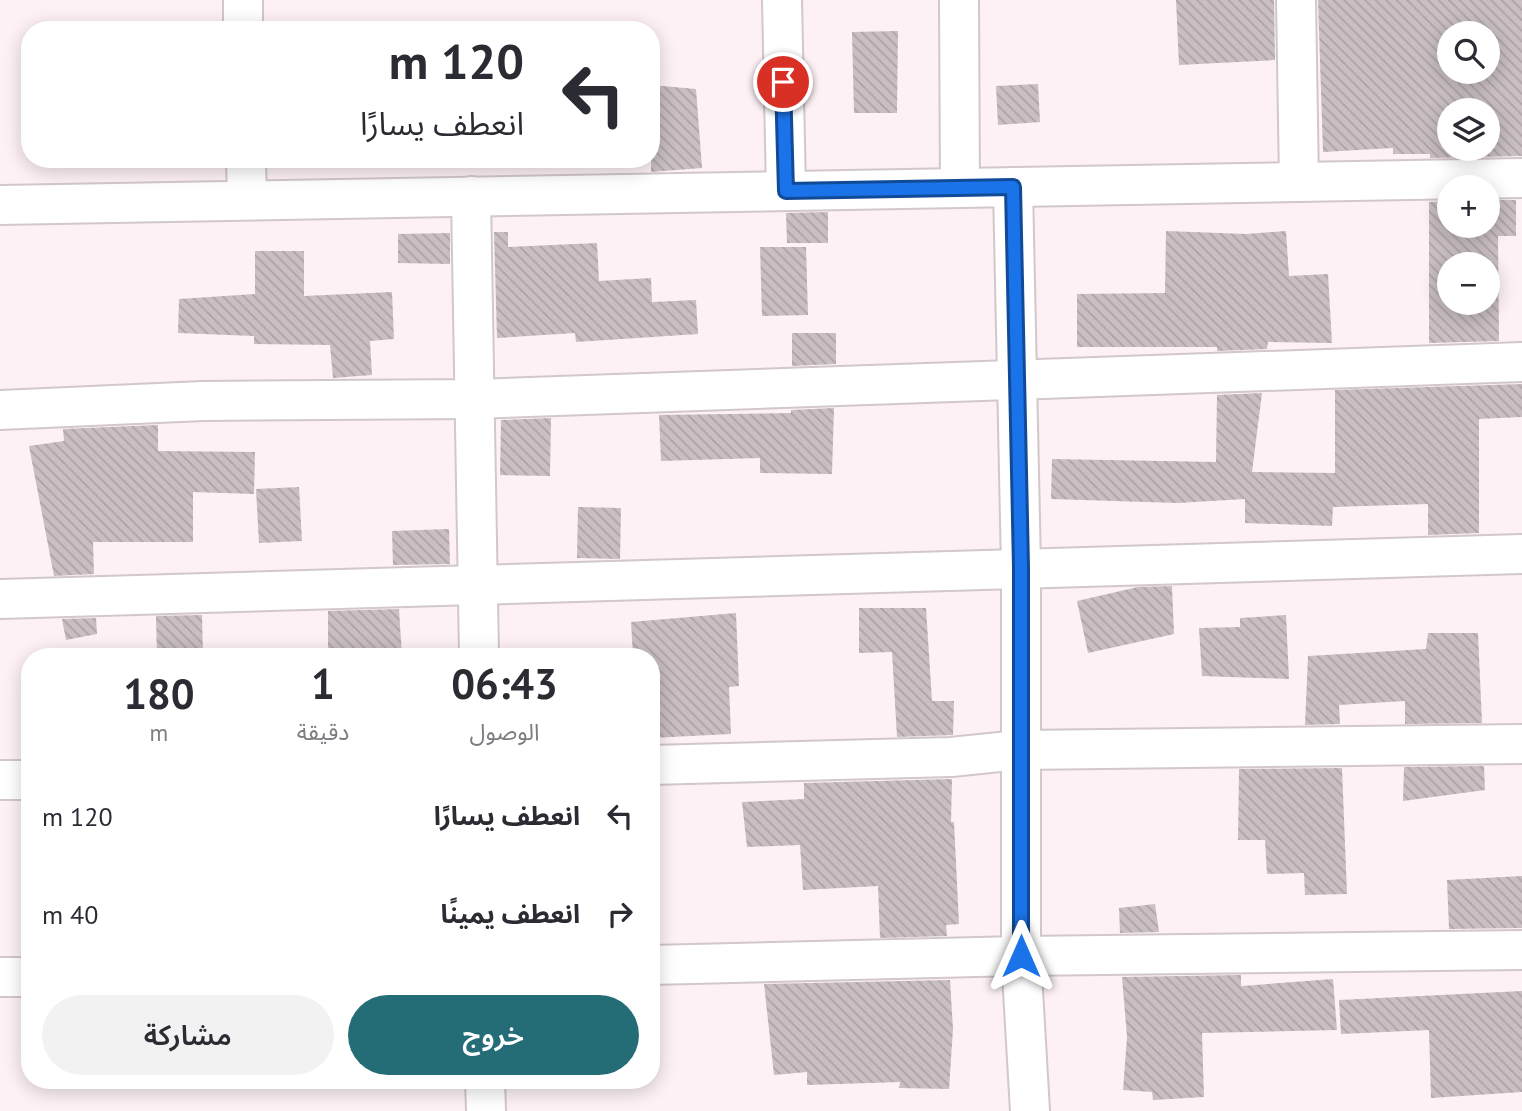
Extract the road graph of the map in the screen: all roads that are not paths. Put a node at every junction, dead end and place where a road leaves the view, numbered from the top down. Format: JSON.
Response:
{"nodes":[{"id":1,"x":243,"y":0,"type":"edge"},
{"id":2,"x":782,"y":0,"type":"edge"},
{"id":3,"x":959,"y":0,"type":"edge"},
{"id":4,"x":1296,"y":0,"type":"edge"},
{"id":5,"x":243,"y":21,"type":"edge"},
{"id":6,"x":246,"y":168,"type":"edge"},
{"id":7,"x":1522,"y":178,"type":"edge"},
{"id":8,"x":1299,"y":182,"type":"junction"},
{"id":9,"x":1013,"y":187,"type":"junction"},
{"id":10,"x":960,"y":188,"type":"junction"},
{"id":11,"x":786,"y":191,"type":"junction"},
{"id":12,"x":471,"y":196,"type":"junction"},
{"id":13,"x":247,"y":200,"type":"junction"},
{"id":14,"x":0,"y":205,"type":"edge"},
{"id":15,"x":1522,"y":362,"type":"edge"},
{"id":16,"x":1015,"y":380,"type":"junction"},
{"id":17,"x":474,"y":399,"type":"junction"},
{"id":18,"x":0,"y":410,"type":"edge"},
{"id":19,"x":1522,"y":554,"type":"edge"},
{"id":20,"x":1021,"y":567,"type":"junction"},
{"id":21,"x":478,"y":587,"type":"junction"},
{"id":22,"x":0,"y":599,"type":"edge"},
{"id":23,"x":479,"y":648,"type":"edge"},
{"id":24,"x":1522,"y":744,"type":"edge"},
{"id":25,"x":1020,"y":750,"type":"junction"},
{"id":26,"x":660,"y":765,"type":"edge"},
{"id":27,"x":0,"y":780,"type":"edge"},
{"id":28,"x":21,"y":780,"type":"edge"},
{"id":29,"x":1522,"y":950,"type":"edge"},
{"id":30,"x":1021,"y":956,"type":"junction"},
{"id":31,"x":660,"y":965,"type":"edge"},
{"id":32,"x":0,"y":977,"type":"edge"},
{"id":33,"x":21,"y":977,"type":"edge"},
{"id":34,"x":485,"y":1089,"type":"edge"},
{"id":35,"x":486,"y":1111,"type":"edge"},
{"id":36,"x":1030,"y":1111,"type":"edge"}],
"edges":[{"from":1,"to":5,"type":"street"},
{"from":2,"to":11,"type":"street"},
{"from":3,"to":10,"type":"street"},
{"from":4,"to":8,"type":"street"},
{"from":6,"to":13,"type":"street"},
{"from":7,"to":8,"type":"street"},
{"from":8,"to":9,"type":"street"},
{"from":9,"to":10,"type":"street"},
{"from":9,"to":16,"type":"street"},
{"from":10,"to":11,"type":"street"},
{"from":11,"to":12,"type":"street"},
{"from":12,"to":13,"type":"street"},
{"from":12,"to":17,"type":"street"},
{"from":13,"to":14,"type":"street"},
{"from":15,"to":16,"type":"street"},
{"from":16,"to":17,"type":"street"},
{"from":16,"to":20,"type":"street"},
{"from":17,"to":18,"type":"street"},
{"from":17,"to":21,"type":"street"},
{"from":19,"to":20,"type":"street"},
{"from":20,"to":21,"type":"street"},
{"from":20,"to":25,"type":"street"},
{"from":21,"to":22,"type":"street"},
{"from":21,"to":23,"type":"street"},
{"from":24,"to":25,"type":"street"},
{"from":25,"to":26,"type":"street"},
{"from":25,"to":30,"type":"street"},
{"from":27,"to":28,"type":"street"},
{"from":29,"to":30,"type":"street"},
{"from":30,"to":31,"type":"street"},
{"from":30,"to":36,"type":"street"},
{"from":32,"to":33,"type":"street"},
{"from":34,"to":35,"type":"street"}]}
